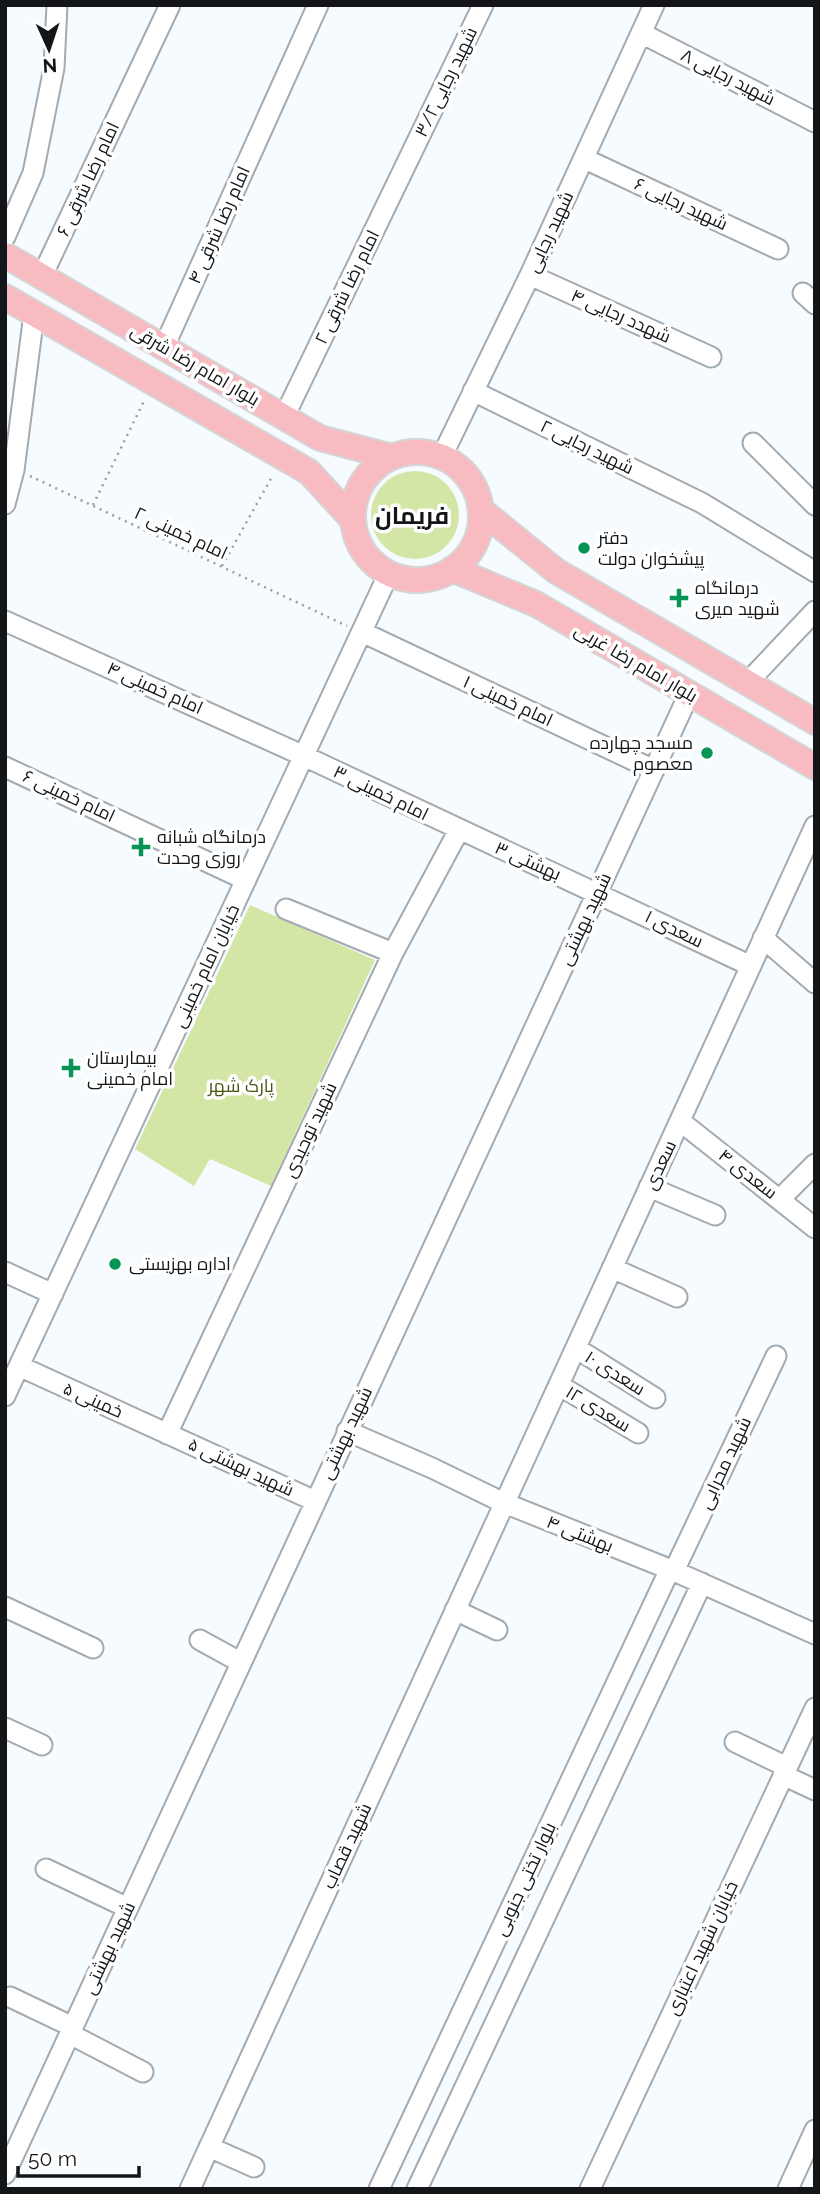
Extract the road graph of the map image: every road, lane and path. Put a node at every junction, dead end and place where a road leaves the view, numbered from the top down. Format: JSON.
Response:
{"nodes":[{"id":1,"x":57,"y":5,"type":"edge"},
{"id":2,"x":170,"y":5,"type":"edge"},
{"id":3,"x":318,"y":5,"type":"edge"},
{"id":4,"x":483,"y":5,"type":"edge"},
{"id":5,"x":654,"y":5,"type":"edge"},
{"id":6,"x":641,"y":33,"type":"junction"},
{"id":7,"x":815,"y":122,"type":"edge"},
{"id":8,"x":410,"y":158,"type":"joint"},
{"id":9,"x":584,"y":159,"type":"junction"},
{"id":10,"x":5,"y":237,"type":"edge"},
{"id":11,"x":778,"y":249,"type":"dead end"},
{"id":12,"x":5,"y":255,"type":"edge"},
{"id":13,"x":530,"y":275,"type":"junction"},
{"id":14,"x":42,"y":276,"type":"junction"},
{"id":15,"x":5,"y":297,"type":"edge"},
{"id":16,"x":34,"y":314,"type":"junction"},
{"id":17,"x":164,"y":347,"type":"junction"},
{"id":18,"x":711,"y":357,"type":"dead end"},
{"id":19,"x":153,"y":382,"type":"junction"},
{"id":20,"x":473,"y":391,"type":"junction"},
{"id":21,"x":284,"y":417,"type":"junction"},
{"id":22,"x":753,"y":443,"type":"dead end"},
{"id":23,"x":442,"y":456,"type":"junction"},
{"id":24,"x":283,"y":457,"type":"junction"},
{"id":25,"x":392,"y":457,"type":"junction"},
{"id":26,"x":14,"y":470,"type":"junction"},
{"id":27,"x":5,"y":504,"type":"edge"},
{"id":28,"x":815,"y":505,"type":"edge"},
{"id":29,"x":93,"y":506,"type":"junction"},
{"id":30,"x":481,"y":510,"type":"junction"},
{"id":31,"x":353,"y":520,"type":"junction"},
{"id":32,"x":222,"y":566,"type":"junction"},
{"id":33,"x":452,"y":569,"type":"junction"},
{"id":34,"x":815,"y":572,"type":"edge"},
{"id":35,"x":389,"y":573,"type":"junction"},
{"id":36,"x":815,"y":611,"type":"edge"},
{"id":37,"x":5,"y":621,"type":"edge"},
{"id":38,"x":336,"y":622,"type":"dead end"},
{"id":39,"x":362,"y":632,"type":"junction"},
{"id":40,"x":747,"y":682,"type":"junction"},
{"id":41,"x":689,"y":694,"type":"junction"},
{"id":42,"x":815,"y":722,"type":"edge"},
{"id":43,"x":304,"y":756,"type":"junction"},
{"id":44,"x":5,"y":766,"type":"edge"},
{"id":45,"x":815,"y":767,"type":"edge"},
{"id":46,"x":654,"y":770,"type":"junction"},
{"id":47,"x":815,"y":826,"type":"edge"},
{"id":48,"x":459,"y":830,"type":"junction"},
{"id":49,"x":246,"y":880,"type":"junction"},
{"id":50,"x":597,"y":892,"type":"junction"},
{"id":51,"x":286,"y":909,"type":"dead end"},
{"id":52,"x":764,"y":938,"type":"junction"},
{"id":53,"x":393,"y":953,"type":"junction"},
{"id":54,"x":751,"y":967,"type":"junction"},
{"id":55,"x":815,"y":983,"type":"edge"},
{"id":56,"x":680,"y":1121,"type":"junction"},
{"id":57,"x":815,"y":1164,"type":"edge"},
{"id":58,"x":649,"y":1187,"type":"junction"},
{"id":59,"x":779,"y":1199,"type":"junction"},
{"id":60,"x":715,"y":1215,"type":"dead end"},
{"id":61,"x":815,"y":1228,"type":"edge"},
{"id":62,"x":612,"y":1268,"type":"junction"},
{"id":63,"x":5,"y":1272,"type":"edge"},
{"id":64,"x":53,"y":1294,"type":"junction"},
{"id":65,"x":677,"y":1297,"type":"dead end"},
{"id":66,"x":576,"y":1348,"type":"junction"},
{"id":67,"x":776,"y":1356,"type":"dead end"},
{"id":68,"x":14,"y":1369,"type":"edge"},
{"id":69,"x":559,"y":1385,"type":"junction"},
{"id":70,"x":5,"y":1396,"type":"edge"},
{"id":71,"x":655,"y":1398,"type":"dead end"},
{"id":72,"x":347,"y":1431,"type":"junction"},
{"id":73,"x":638,"y":1433,"type":"dead end"},
{"id":74,"x":167,"y":1434,"type":"junction"},
{"id":75,"x":315,"y":1501,"type":"junction"},
{"id":76,"x":502,"y":1502,"type":"junction"},
{"id":77,"x":672,"y":1570,"type":"junction"},
{"id":78,"x":702,"y":1583,"type":"junction"},
{"id":79,"x":5,"y":1607,"type":"edge"},
{"id":80,"x":455,"y":1610,"type":"junction"},
{"id":81,"x":497,"y":1630,"type":"dead end"},
{"id":82,"x":815,"y":1634,"type":"edge"},
{"id":83,"x":200,"y":1640,"type":"dead end"},
{"id":84,"x":93,"y":1648,"type":"dead end"},
{"id":85,"x":240,"y":1662,"type":"junction"},
{"id":86,"x":815,"y":1708,"type":"edge"},
{"id":87,"x":5,"y":1728,"type":"edge"},
{"id":88,"x":735,"y":1742,"type":"dead end"},
{"id":89,"x":43,"y":1745,"type":"dead end"},
{"id":90,"x":785,"y":1771,"type":"junction"},
{"id":91,"x":815,"y":1790,"type":"edge"},
{"id":92,"x":46,"y":1869,"type":"dead end"},
{"id":93,"x":128,"y":1908,"type":"junction"},
{"id":94,"x":10,"y":1997,"type":"dead end"},
{"id":95,"x":71,"y":2030,"type":"junction"},
{"id":96,"x":143,"y":2072,"type":"dead end"},
{"id":97,"x":815,"y":2130,"type":"edge"},
{"id":98,"x":209,"y":2147,"type":"junction"},
{"id":99,"x":254,"y":2167,"type":"dead end"},
{"id":100,"x":5,"y":2174,"type":"edge"},
{"id":101,"x":190,"y":2189,"type":"edge"},
{"id":102,"x":379,"y":2189,"type":"edge"},
{"id":103,"x":417,"y":2189,"type":"edge"},
{"id":104,"x":590,"y":2189,"type":"edge"},
{"id":105,"x":788,"y":2189,"type":"edge"}],
"edges":[{"from":1,"to":10,"type":"street"},
{"from":2,"to":14,"type":"street","name":"امام رضا شرقی ۶"},
{"from":3,"to":17,"type":"street","name":"امام رضا شرقی ۴"},
{"from":4,"to":8,"type":"street","name":"شهید رجایی۳/۲"},
{"from":5,"to":6,"type":"street","name":"شهید رجایی"},
{"from":6,"to":7,"type":"street","name":"شهید رجایی ۸"},
{"from":6,"to":9,"type":"street","name":"شهید رجایی"},
{"from":8,"to":21,"type":"street","name":"امام رضا شرقی ۲"},
{"from":9,"to":11,"type":"street","name":"شهید رجایی ۶"},
{"from":9,"to":13,"type":"street","name":"شهید رجایی"},
{"from":12,"to":14,"type":"main road","name":"بلوار امام رضا شرقی"},
{"from":13,"to":18,"type":"street","name":"شهدد رجایی ۴"},
{"from":13,"to":20,"type":"street","name":"شهید رجایی"},
{"from":14,"to":17,"type":"main road","name":"بلوار امام رضا شرقی"},
{"from":15,"to":16,"type":"main road","name":"بلوار امام رضا شرقی"},
{"from":16,"to":19,"type":"main road","name":"بلوار امام رضا شرقی"},
{"from":16,"to":26,"type":"street"},
{"from":17,"to":21,"type":"main road","name":"بلوار امام رضا شرقی"},
{"from":19,"to":24,"type":"main road","name":"بلوار امام رضا شرقی"},
{"from":19,"to":29,"type":"path"},
{"from":20,"to":23,"type":"street","name":"شهید رجایی"},
{"from":20,"to":34,"type":"street","name":"شهید رجایی ۲"},
{"from":21,"to":25,"type":"main road","name":"بلوار امام رضا شرقی"},
{"from":22,"to":28,"type":"street"},
{"from":23,"to":25,"type":"main road"},
{"from":23,"to":30,"type":"main road"},
{"from":24,"to":31,"type":"main road","name":"بلوار امام رضا شرقی"},
{"from":24,"to":32,"type":"path"},
{"from":25,"to":31,"type":"main road"},
{"from":26,"to":27,"type":"street"},
{"from":26,"to":29,"type":"path","name":"امام خمینی ۲"},
{"from":29,"to":32,"type":"path","name":"امام خمینی ۲"},
{"from":30,"to":33,"type":"main road"},
{"from":30,"to":40,"type":"main road"},
{"from":31,"to":35,"type":"main road"},
{"from":32,"to":38,"type":"path","name":"امام خمینی ۲"},
{"from":33,"to":35,"type":"main road"},
{"from":33,"to":41,"type":"main road","name":"بلوار امام رضا غربی"},
{"from":35,"to":39,"type":"street","name":"خیابان امام خمینی"},
{"from":36,"to":40,"type":"street"},
{"from":37,"to":43,"type":"street","name":"امام خمینی ۴"},
{"from":39,"to":43,"type":"street","name":"خیابان امام خمینی"},
{"from":39,"to":46,"type":"street","name":"امام خمینی ۱"},
{"from":40,"to":42,"type":"main road"},
{"from":41,"to":45,"type":"main road","name":"بلوار امام رضا غربی"},
{"from":41,"to":46,"type":"street","name":"شهید بهشتی"},
{"from":43,"to":48,"type":"street","name":"امام خمینی ۳"},
{"from":43,"to":49,"type":"street","name":"خیابان امام خمینی"},
{"from":44,"to":49,"type":"street","name":"امام خمینی ۶"},
{"from":46,"to":50,"type":"street","name":"شهید بهشتی"},
{"from":47,"to":52,"type":"street","name":"سعدی"},
{"from":48,"to":50,"type":"street","name":"بهشتی ۳"},
{"from":48,"to":53,"type":"street","name":"شهید توحیدی"},
{"from":49,"to":64,"type":"street","name":"خیابان امام خمینی"},
{"from":50,"to":54,"type":"street","name":"سعدی ۱"},
{"from":50,"to":72,"type":"street","name":"شهید بهشتی"},
{"from":51,"to":53,"type":"street"},
{"from":52,"to":54,"type":"street","name":"سعدی"},
{"from":52,"to":55,"type":"street"},
{"from":53,"to":74,"type":"street","name":"شهید توحیدی"},
{"from":54,"to":56,"type":"street","name":"سعدی"},
{"from":56,"to":58,"type":"street","name":"سعدی"},
{"from":56,"to":59,"type":"street","name":"سعدی ۴"},
{"from":57,"to":59,"type":"street"},
{"from":58,"to":60,"type":"street"},
{"from":58,"to":62,"type":"street","name":"سعدی"},
{"from":59,"to":61,"type":"street","name":"سعدی ۴"},
{"from":62,"to":65,"type":"street"},
{"from":62,"to":66,"type":"street","name":"سعدی"},
{"from":63,"to":64,"type":"street"},
{"from":64,"to":68,"type":"street","name":"خیابان امام خمینی"},
{"from":66,"to":69,"type":"street","name":"سعدی"},
{"from":66,"to":71,"type":"street","name":"سعدی ۱۰"},
{"from":67,"to":77,"type":"street","name":"شهید محرابی"},
{"from":68,"to":70,"type":"street","name":"خیابان امام خمینی"},
{"from":68,"to":74,"type":"street","name":"خمینی ۵"},
{"from":69,"to":73,"type":"street","name":"سعدی ۱۲"},
{"from":69,"to":76,"type":"street","name":"سعدی"},
{"from":72,"to":75,"type":"street","name":"شهید بهشتی"},
{"from":72,"to":76,"type":"street","name":"بهشتی ۴"},
{"from":74,"to":75,"type":"street","name":"شهید بهشتی ۵"},
{"from":75,"to":85,"type":"street","name":"شهید بهشتی"},
{"from":76,"to":77,"type":"street","name":"بهشتی ۴"},
{"from":76,"to":80,"type":"street","name":"شهید قصاب"},
{"from":77,"to":78,"type":"street","name":"بهشتی ۴"},
{"from":77,"to":102,"type":"street","name":"بلوار تختی جنوبی"},
{"from":78,"to":82,"type":"street","name":"بهشتی ۴"},
{"from":78,"to":103,"type":"street","name":"بلوار تختی جنوبی"},
{"from":79,"to":84,"type":"street"},
{"from":80,"to":81,"type":"street"},
{"from":80,"to":98,"type":"street","name":"شهید قصاب"},
{"from":83,"to":85,"type":"street"},
{"from":85,"to":93,"type":"street","name":"شهید بهشتی"},
{"from":86,"to":90,"type":"street","name":"خیابان شهید اعتباری"},
{"from":87,"to":89,"type":"street"},
{"from":88,"to":90,"type":"street"},
{"from":90,"to":91,"type":"street"},
{"from":90,"to":104,"type":"street","name":"خیابان شهید اعتباری"},
{"from":92,"to":93,"type":"street"},
{"from":93,"to":95,"type":"street","name":"شهید بهشتی"},
{"from":94,"to":95,"type":"street"},
{"from":95,"to":96,"type":"street"},
{"from":95,"to":100,"type":"street","name":"شهید بهشتی"},
{"from":97,"to":105,"type":"street"},
{"from":98,"to":99,"type":"street"},
{"from":98,"to":101,"type":"street","name":"شهید قصاب"}]}
